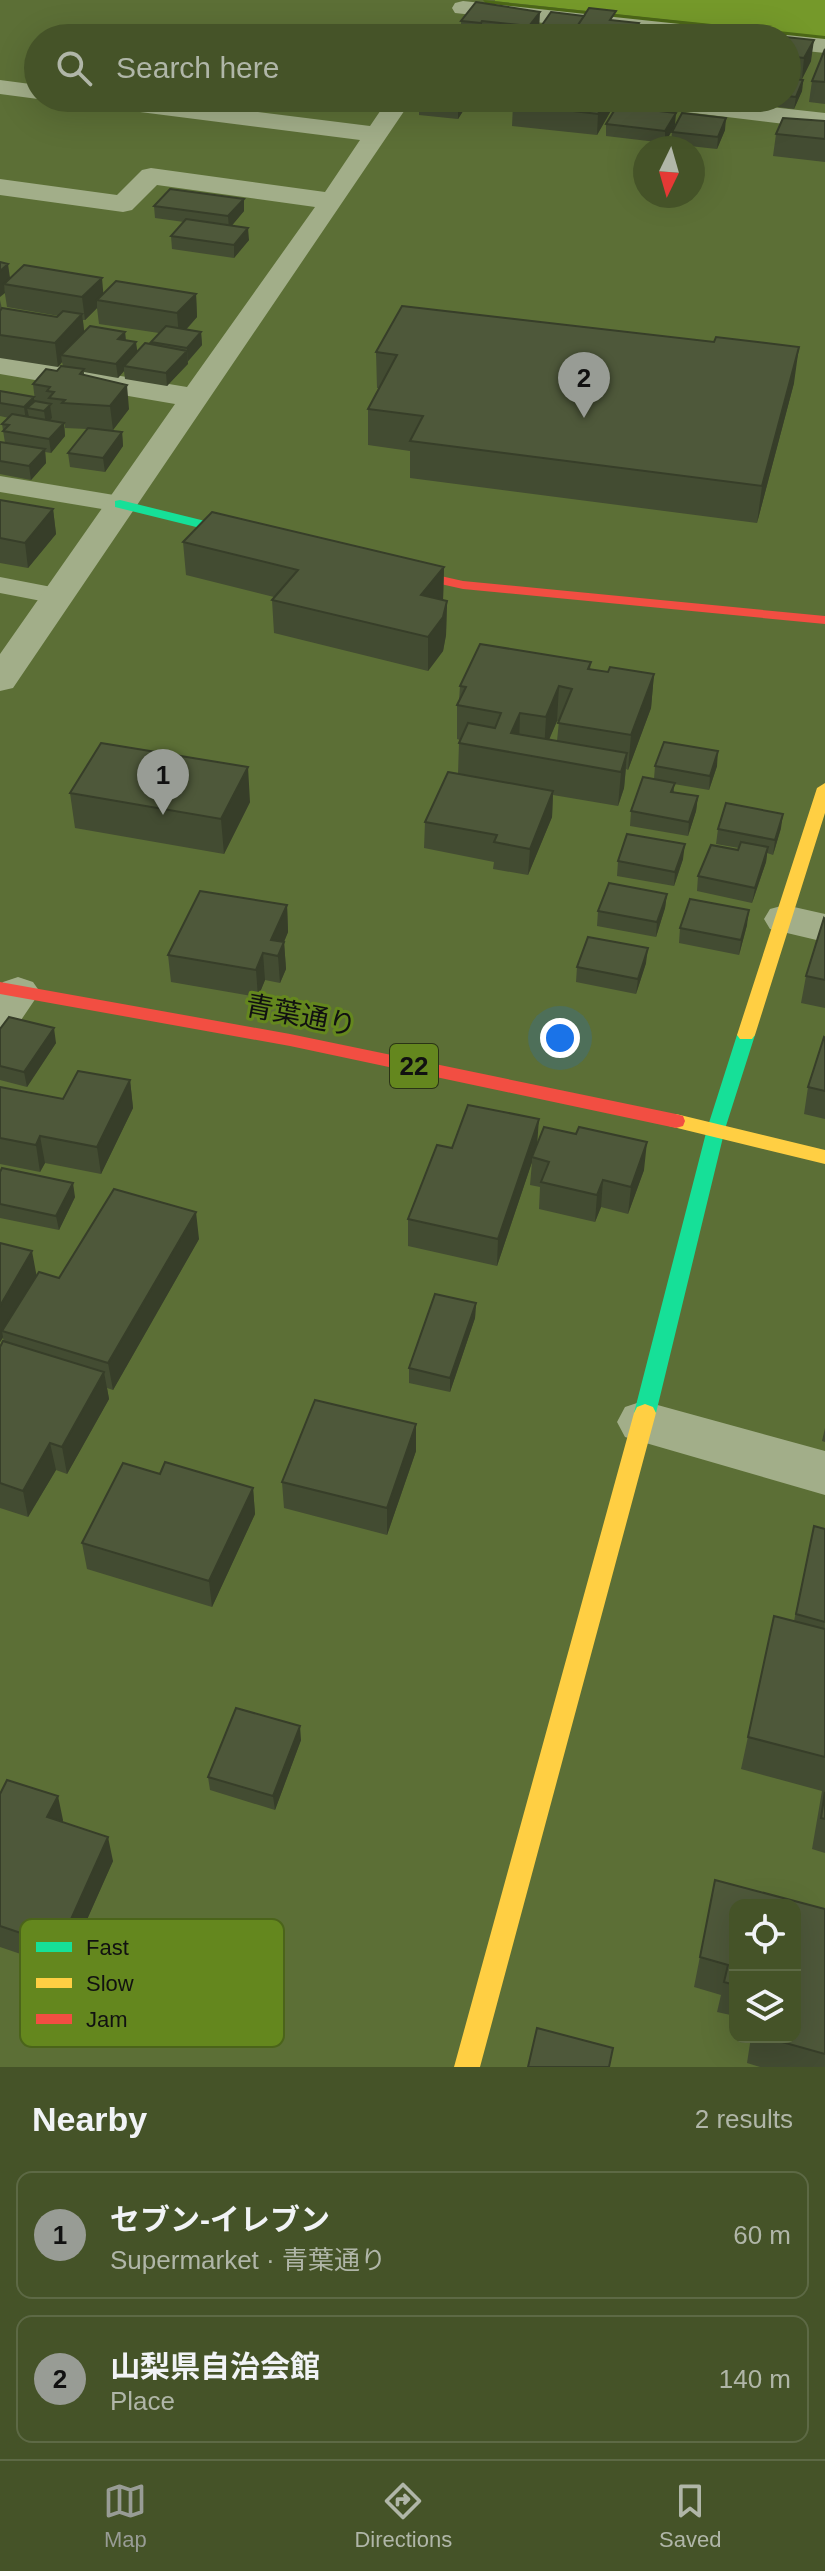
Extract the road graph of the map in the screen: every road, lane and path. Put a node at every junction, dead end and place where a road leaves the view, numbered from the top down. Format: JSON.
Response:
{"nodes":[{"id":1,"x":466,"y":4,"type":"edge"},
{"id":2,"x":452,"y":24,"type":"edge"},
{"id":3,"x":631,"y":24,"type":"edge"},
{"id":4,"x":801,"y":43,"type":"edge"},
{"id":5,"x":825,"y":46,"type":"edge"},
{"id":6,"x":0,"y":87,"type":"edge"},
{"id":7,"x":24,"y":90,"type":"edge"},
{"id":8,"x":197,"y":112,"type":"edge"},
{"id":9,"x":390,"y":112,"type":"edge"},
{"id":10,"x":748,"y":112,"type":"edge"},
{"id":11,"x":825,"y":121,"type":"edge"},
{"id":12,"x":374,"y":134,"type":"junction"},
{"id":13,"x":0,"y":187,"type":"edge"},
{"id":14,"x":332,"y":201,"type":"junction"},
{"id":15,"x":0,"y":365,"type":"edge"},
{"id":16,"x":195,"y":398,"type":"junction"},
{"id":17,"x":0,"y":484,"type":"edge"},
{"id":18,"x":120,"y":504,"type":"junction"},
{"id":19,"x":276,"y":542,"type":"edge"},
{"id":20,"x":369,"y":564,"type":"edge"},
{"id":21,"x":0,"y":585,"type":"edge"},
{"id":22,"x":57,"y":596,"type":"junction"},
{"id":23,"x":825,"y":620,"type":"edge"},
{"id":24,"x":0,"y":680,"type":"edge"},
{"id":25,"x":825,"y":788,"type":"edge"},
{"id":26,"x":785,"y":919,"type":"junction"},
{"id":27,"x":825,"y":928,"type":"edge"},
{"id":28,"x":6,"y":1000,"type":"edge"},
{"id":29,"x":716,"y":1129,"type":"junction"},
{"id":30,"x":825,"y":1157,"type":"edge"},
{"id":31,"x":643,"y":1422,"type":"junction"},
{"id":32,"x":825,"y":1473,"type":"edge"},
{"id":33,"x":467,"y":2067,"type":"edge"}],
"edges":[{"from":1,"to":2,"type":"street"},
{"from":1,"to":3,"type":"street"},
{"from":4,"to":5,"type":"street"},
{"from":6,"to":7,"type":"street"},
{"from":8,"to":12,"type":"street"},
{"from":9,"to":12,"type":"street"},
{"from":10,"to":11,"type":"street"},
{"from":12,"to":14,"type":"street"},
{"from":13,"to":14,"type":"street"},
{"from":14,"to":16,"type":"street"},
{"from":15,"to":16,"type":"street"},
{"from":16,"to":18,"type":"street"},
{"from":17,"to":18,"type":"lane"},
{"from":18,"to":19,"type":"street"},
{"from":18,"to":22,"type":"street"},
{"from":20,"to":23,"type":"street"},
{"from":21,"to":22,"type":"lane"},
{"from":22,"to":24,"type":"street"},
{"from":25,"to":26,"type":"street"},
{"from":26,"to":27,"type":"street"},
{"from":26,"to":29,"type":"street"},
{"from":28,"to":29,"type":"street","name":"青葉通り","number":"22"},
{"from":29,"to":30,"type":"street","name":"青葉通り","number":"22"},
{"from":29,"to":31,"type":"street"},
{"from":31,"to":32,"type":"street"},
{"from":31,"to":33,"type":"street"}]}
